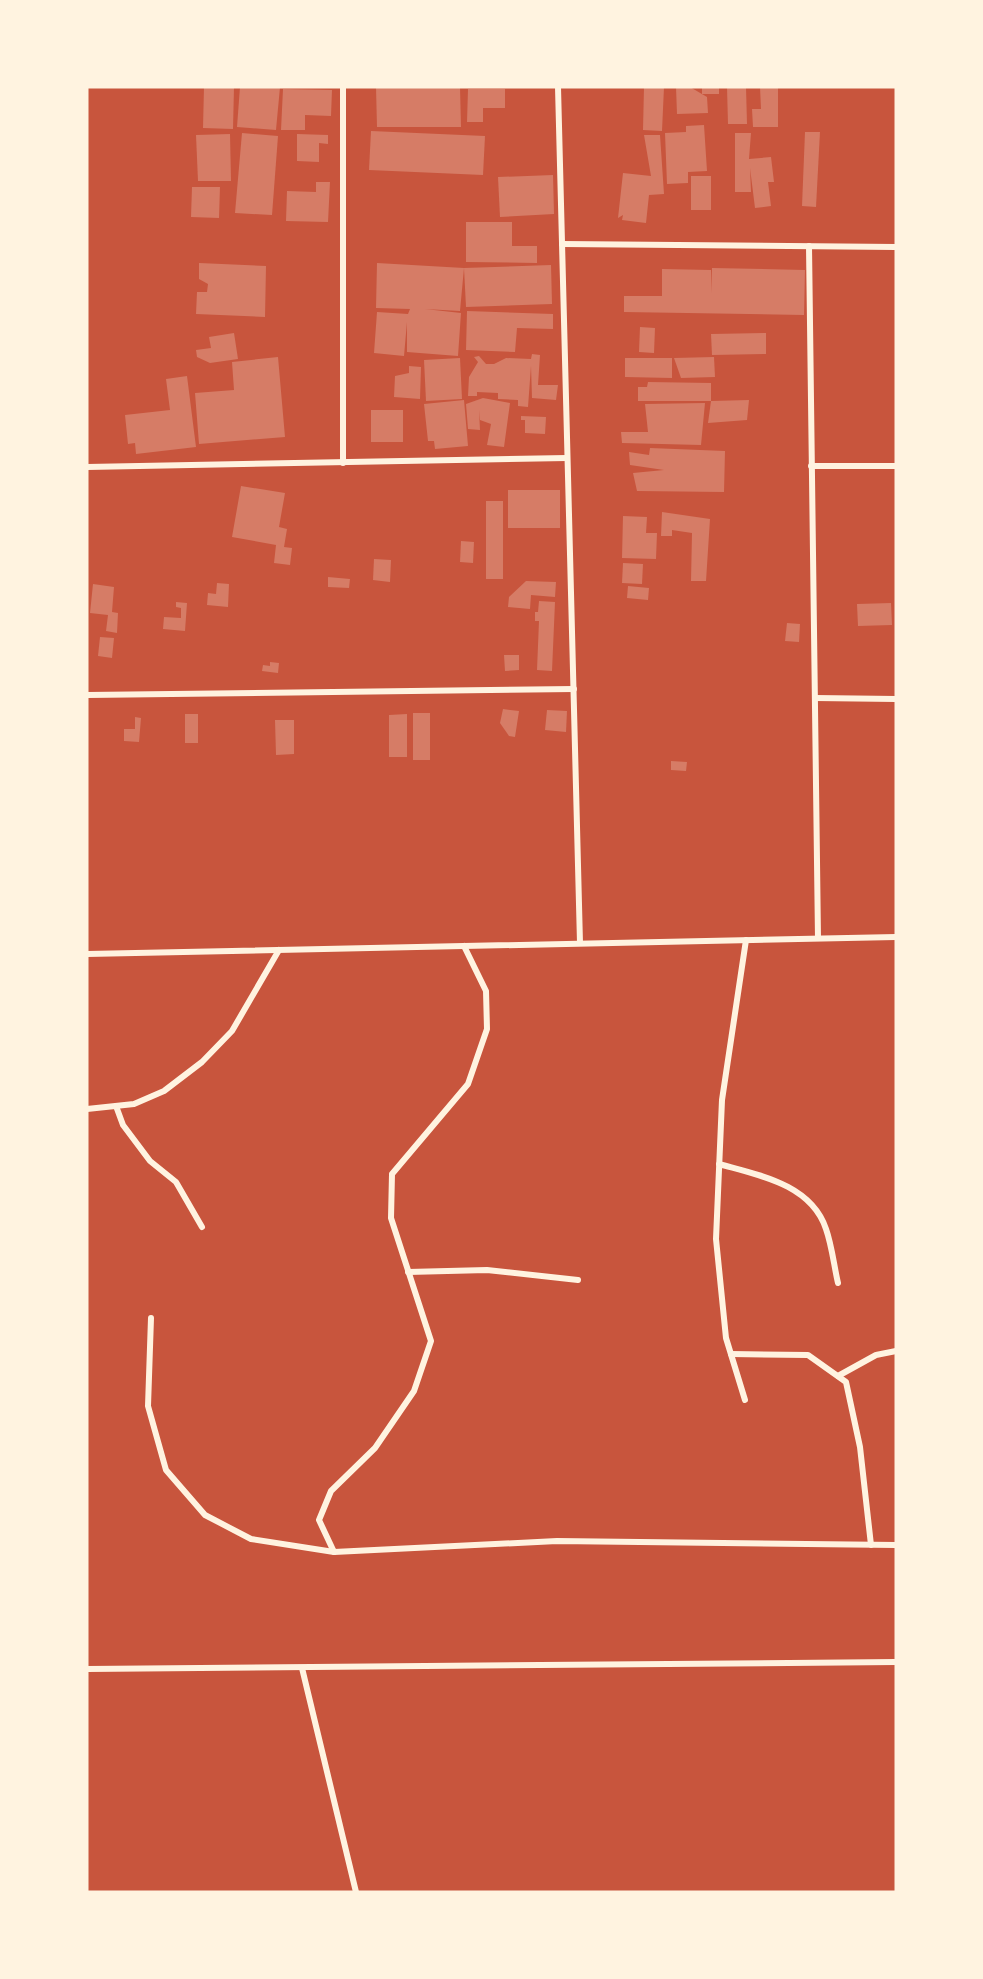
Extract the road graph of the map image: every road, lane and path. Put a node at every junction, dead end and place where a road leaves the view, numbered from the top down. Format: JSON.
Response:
{"nodes":[{"id":1,"x":343,"y":87,"type":"edge"},
{"id":2,"x":558,"y":87,"type":"edge"},
{"id":3,"x":562,"y":244,"type":"junction"},
{"id":4,"x":809,"y":246,"type":"junction"},
{"id":5,"x":896,"y":247,"type":"edge"},
{"id":6,"x":567,"y":458,"type":"junction"},
{"id":7,"x":343,"y":463,"type":"junction"},
{"id":8,"x":812,"y":466,"type":"junction"},
{"id":9,"x":896,"y":466,"type":"edge"},
{"id":10,"x":87,"y":467,"type":"edge"},
{"id":11,"x":574,"y":689,"type":"junction"},
{"id":12,"x":87,"y":695,"type":"edge"},
{"id":13,"x":815,"y":698,"type":"junction"},
{"id":14,"x":896,"y":699,"type":"edge"},
{"id":15,"x":896,"y":937,"type":"edge"},
{"id":16,"x":818,"y":938,"type":"junction"},
{"id":17,"x":746,"y":940,"type":"junction"},
{"id":18,"x":580,"y":943,"type":"junction"},
{"id":19,"x":464,"y":946,"type":"junction"},
{"id":20,"x":279,"y":950,"type":"junction"},
{"id":21,"x":87,"y":954,"type":"edge"},
{"id":22,"x":116,"y":1106,"type":"junction"},
{"id":23,"x":87,"y":1109,"type":"edge"},
{"id":24,"x":719,"y":1164,"type":"junction"},
{"id":25,"x":202,"y":1227,"type":"dead end"},
{"id":26,"x":408,"y":1272,"type":"junction"},
{"id":27,"x":578,"y":1280,"type":"dead end"},
{"id":28,"x":838,"y":1283,"type":"dead end"},
{"id":29,"x":151,"y":1318,"type":"dead end"},
{"id":30,"x":896,"y":1351,"type":"edge"},
{"id":31,"x":731,"y":1354,"type":"junction"},
{"id":32,"x":838,"y":1376,"type":"junction"},
{"id":33,"x":745,"y":1400,"type":"dead end"},
{"id":34,"x":871,"y":1545,"type":"junction"},
{"id":35,"x":896,"y":1545,"type":"edge"},
{"id":36,"x":334,"y":1552,"type":"junction"},
{"id":37,"x":896,"y":1662,"type":"edge"},
{"id":38,"x":302,"y":1668,"type":"junction"},
{"id":39,"x":87,"y":1670,"type":"edge"},
{"id":40,"x":356,"y":1892,"type":"edge"}],
"edges":[{"from":1,"to":7,"type":"street"},
{"from":2,"to":3,"type":"street"},
{"from":3,"to":4,"type":"street"},
{"from":3,"to":6,"type":"street"},
{"from":4,"to":5,"type":"street"},
{"from":4,"to":8,"type":"street"},
{"from":6,"to":7,"type":"street"},
{"from":6,"to":11,"type":"street"},
{"from":7,"to":10,"type":"street"},
{"from":8,"to":9,"type":"street"},
{"from":8,"to":13,"type":"street"},
{"from":11,"to":12,"type":"street"},
{"from":11,"to":18,"type":"street"},
{"from":13,"to":14,"type":"street"},
{"from":13,"to":16,"type":"street"},
{"from":15,"to":16,"type":"street"},
{"from":16,"to":17,"type":"street"},
{"from":17,"to":18,"type":"street"},
{"from":17,"to":24,"type":"street"},
{"from":18,"to":19,"type":"street"},
{"from":19,"to":20,"type":"street"},
{"from":19,"to":26,"type":"street"},
{"from":20,"to":21,"type":"street"},
{"from":20,"to":22,"type":"street"},
{"from":22,"to":23,"type":"street"},
{"from":22,"to":25,"type":"street"},
{"from":24,"to":28,"type":"street"},
{"from":24,"to":31,"type":"street"},
{"from":26,"to":27,"type":"street"},
{"from":26,"to":36,"type":"street"},
{"from":29,"to":36,"type":"street"},
{"from":30,"to":32,"type":"street"},
{"from":31,"to":32,"type":"street"},
{"from":31,"to":33,"type":"street"},
{"from":32,"to":34,"type":"street"},
{"from":34,"to":35,"type":"street"},
{"from":34,"to":36,"type":"street"},
{"from":37,"to":38,"type":"street"},
{"from":38,"to":39,"type":"street"},
{"from":38,"to":40,"type":"street"}]}
